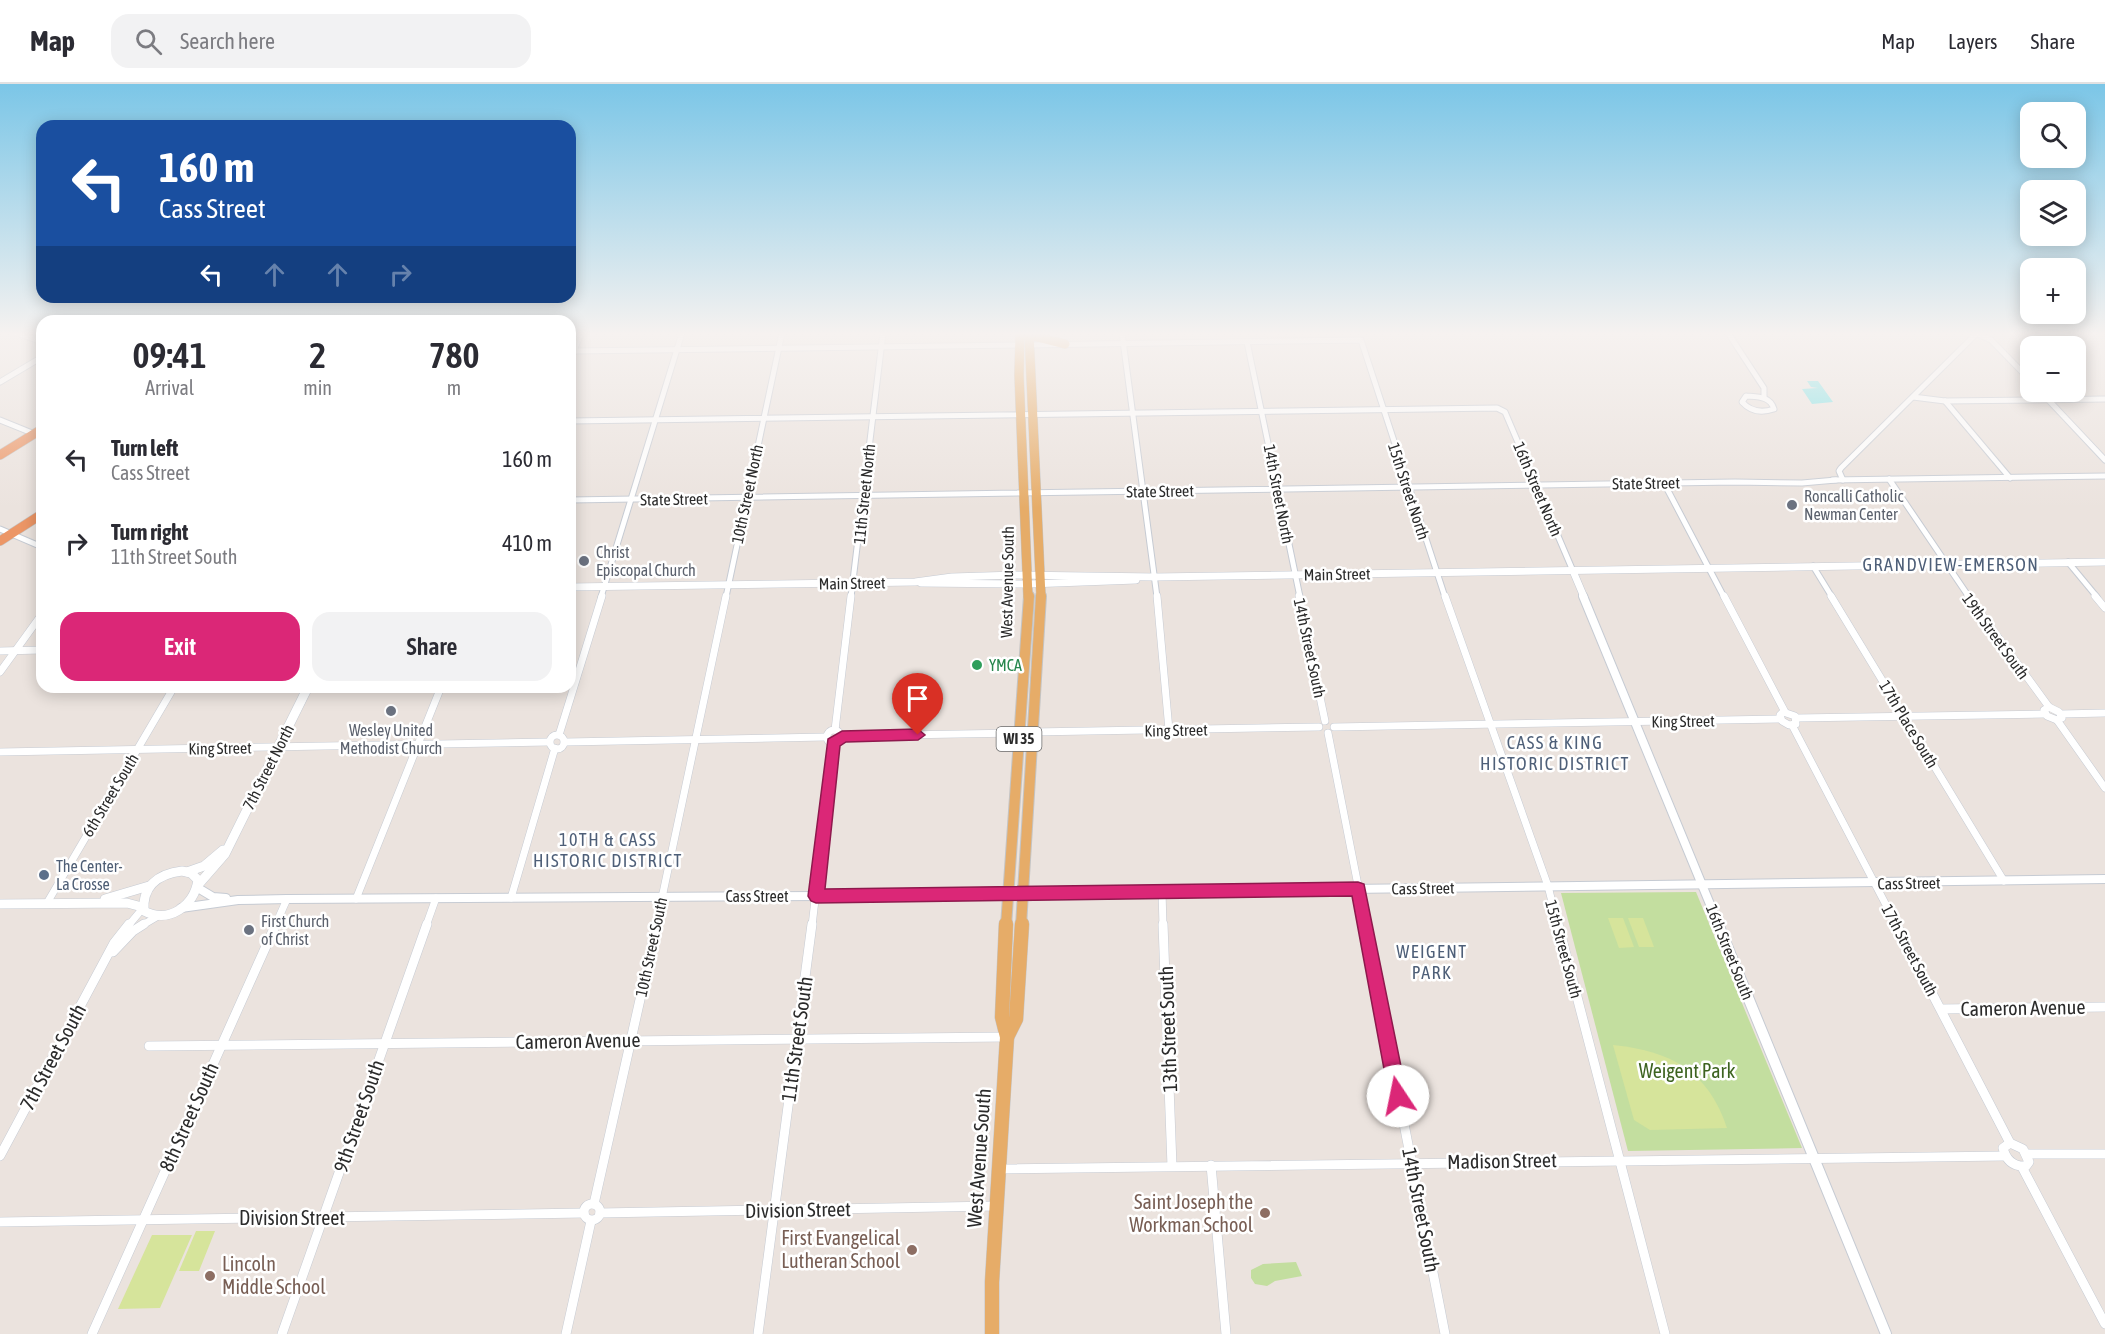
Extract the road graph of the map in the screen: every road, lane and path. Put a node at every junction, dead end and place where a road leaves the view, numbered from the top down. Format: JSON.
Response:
{"nodes":[{"id":1,"x":663,"y":391,"type":"edge"},
{"id":2,"x":769,"y":391,"type":"edge"},
{"id":3,"x":875,"y":391,"type":"edge"},
{"id":4,"x":1023,"y":391,"type":"edge"},
{"id":5,"x":1029,"y":391,"type":"edge"},
{"id":6,"x":1132,"y":391,"type":"edge"},
{"id":7,"x":1258,"y":391,"type":"edge"},
{"id":8,"x":1377,"y":391,"type":"edge"},
{"id":9,"x":1764,"y":391,"type":"edge"},
{"id":10,"x":1919,"y":391,"type":"edge"},
{"id":11,"x":1764,"y":397,"type":"junction"},
{"id":12,"x":1913,"y":397,"type":"junction"},
{"id":13,"x":2086,"y":399,"type":"edge"},
{"id":14,"x":2105,"y":399,"type":"edge"},
{"id":15,"x":2020,"y":400,"type":"edge"},
{"id":16,"x":1945,"y":401,"type":"junction"},
{"id":17,"x":2051,"y":402,"type":"edge"},
{"id":18,"x":1382,"y":409,"type":"junction"},
{"id":19,"x":1263,"y":411,"type":"junction"},
{"id":20,"x":1135,"y":413,"type":"junction"},
{"id":21,"x":1022,"y":414,"type":"junction"},
{"id":22,"x":1032,"y":414,"type":"junction"},
{"id":23,"x":872,"y":416,"type":"junction"},
{"id":24,"x":763,"y":418,"type":"junction"},
{"id":25,"x":0,"y":420,"type":"edge"},
{"id":26,"x":654,"y":420,"type":"junction"},
{"id":27,"x":576,"y":421,"type":"edge"},
{"id":28,"x":36,"y":432,"type":"edge"},
{"id":29,"x":36,"y":435,"type":"edge"},
{"id":30,"x":0,"y":455,"type":"edge"},
{"id":31,"x":2105,"y":460,"type":"edge"},
{"id":32,"x":2105,"y":476,"type":"edge"},
{"id":33,"x":2010,"y":478,"type":"junction"},
{"id":34,"x":1889,"y":479,"type":"junction"},
{"id":35,"x":1840,"y":480,"type":"junction"},
{"id":36,"x":1664,"y":483,"type":"junction"},
{"id":37,"x":1537,"y":485,"type":"junction"},
{"id":38,"x":1408,"y":487,"type":"junction"},
{"id":39,"x":1279,"y":489,"type":"junction"},
{"id":40,"x":1143,"y":491,"type":"junction"},
{"id":41,"x":1037,"y":492,"type":"junction"},
{"id":42,"x":1025,"y":493,"type":"junction"},
{"id":43,"x":864,"y":496,"type":"junction"},
{"id":44,"x":746,"y":497,"type":"junction"},
{"id":45,"x":630,"y":500,"type":"junction"},
{"id":46,"x":576,"y":501,"type":"edge"},
{"id":47,"x":36,"y":518,"type":"edge"},
{"id":48,"x":0,"y":529,"type":"edge"},
{"id":49,"x":11,"y":534,"type":"junction"},
{"id":50,"x":0,"y":541,"type":"edge"},
{"id":51,"x":36,"y":544,"type":"edge"},
{"id":52,"x":2068,"y":562,"type":"junction"},
{"id":53,"x":2105,"y":562,"type":"edge"},
{"id":54,"x":1945,"y":564,"type":"junction"},
{"id":55,"x":1813,"y":566,"type":"junction"},
{"id":56,"x":1709,"y":568,"type":"junction"},
{"id":57,"x":1573,"y":571,"type":"junction"},
{"id":58,"x":1436,"y":572,"type":"junction"},
{"id":59,"x":1296,"y":575,"type":"junction"},
{"id":60,"x":1155,"y":577,"type":"junction"},
{"id":61,"x":1041,"y":579,"type":"junction"},
{"id":62,"x":1028,"y":580,"type":"junction"},
{"id":63,"x":854,"y":583,"type":"junction"},
{"id":64,"x":729,"y":585,"type":"junction"},
{"id":65,"x":576,"y":587,"type":"edge"},
{"id":66,"x":604,"y":587,"type":"junction"},
{"id":67,"x":2105,"y":608,"type":"edge"},
{"id":68,"x":36,"y":622,"type":"edge"},
{"id":69,"x":36,"y":650,"type":"edge"},
{"id":70,"x":0,"y":651,"type":"edge"},
{"id":71,"x":15,"y":651,"type":"junction"},
{"id":72,"x":0,"y":672,"type":"edge"},
{"id":73,"x":576,"y":679,"type":"edge"},
{"id":74,"x":170,"y":693,"type":"edge"},
{"id":75,"x":305,"y":693,"type":"edge"},
{"id":76,"x":439,"y":693,"type":"edge"},
{"id":77,"x":572,"y":693,"type":"edge"},
{"id":78,"x":2047,"y":711,"type":"junction"},
{"id":79,"x":1785,"y":712,"type":"junction"},
{"id":80,"x":2105,"y":712,"type":"edge"},
{"id":81,"x":1905,"y":716,"type":"junction"},
{"id":82,"x":2059,"y":717,"type":"junction"},
{"id":83,"x":1780,"y":719,"type":"junction"},
{"id":84,"x":1325,"y":721,"type":"junction"},
{"id":85,"x":1635,"y":722,"type":"junction"},
{"id":86,"x":1794,"y":722,"type":"junction"},
{"id":87,"x":1490,"y":724,"type":"junction"},
{"id":88,"x":1319,"y":727,"type":"junction"},
{"id":89,"x":835,"y":730,"type":"junction"},
{"id":90,"x":1169,"y":730,"type":"junction"},
{"id":91,"x":1331,"y":730,"type":"junction"},
{"id":92,"x":1033,"y":732,"type":"junction"},
{"id":93,"x":1020,"y":733,"type":"junction"},
{"id":94,"x":559,"y":735,"type":"junction"},
{"id":95,"x":842,"y":736,"type":"junction"},
{"id":96,"x":696,"y":739,"type":"junction"},
{"id":97,"x":830,"y":740,"type":"junction"},
{"id":98,"x":549,"y":742,"type":"junction"},
{"id":99,"x":566,"y":742,"type":"junction"},
{"id":100,"x":418,"y":744,"type":"junction"},
{"id":101,"x":279,"y":747,"type":"junction"},
{"id":102,"x":555,"y":748,"type":"junction"},
{"id":103,"x":137,"y":749,"type":"junction"},
{"id":104,"x":0,"y":752,"type":"edge"},
{"id":105,"x":2105,"y":788,"type":"edge"},
{"id":106,"x":227,"y":847,"type":"junction"},
{"id":107,"x":187,"y":872,"type":"junction"},
{"id":108,"x":2105,"y":879,"type":"edge"},
{"id":109,"x":2004,"y":881,"type":"junction"},
{"id":110,"x":1874,"y":883,"type":"junction"},
{"id":111,"x":151,"y":885,"type":"junction"},
{"id":112,"x":1702,"y":885,"type":"junction"},
{"id":113,"x":198,"y":886,"type":"junction"},
{"id":114,"x":1548,"y":886,"type":"junction"},
{"id":115,"x":1358,"y":889,"type":"junction"},
{"id":116,"x":1162,"y":891,"type":"junction"},
{"id":117,"x":1007,"y":893,"type":"junction"},
{"id":118,"x":1024,"y":893,"type":"junction"},
{"id":119,"x":662,"y":896,"type":"junction"},
{"id":120,"x":816,"y":896,"type":"junction"},
{"id":121,"x":436,"y":898,"type":"junction"},
{"id":122,"x":512,"y":898,"type":"junction"},
{"id":123,"x":287,"y":899,"type":"junction"},
{"id":124,"x":356,"y":899,"type":"junction"},
{"id":125,"x":238,"y":900,"type":"junction"},
{"id":126,"x":87,"y":902,"type":"junction"},
{"id":127,"x":47,"y":903,"type":"junction"},
{"id":128,"x":0,"y":904,"type":"edge"},
{"id":129,"x":142,"y":908,"type":"junction"},
{"id":130,"x":181,"y":908,"type":"junction"},
{"id":131,"x":158,"y":916,"type":"junction"},
{"id":132,"x":107,"y":958,"type":"junction"},
{"id":133,"x":2105,"y":1007,"type":"edge"},
{"id":134,"x":1941,"y":1009,"type":"junction"},
{"id":135,"x":1007,"y":1037,"type":"junction"},
{"id":136,"x":797,"y":1039,"type":"junction"},
{"id":137,"x":632,"y":1041,"type":"junction"},
{"id":138,"x":384,"y":1043,"type":"junction"},
{"id":139,"x":222,"y":1045,"type":"junction"},
{"id":140,"x":149,"y":1046,"type":"dead end"},
{"id":141,"x":2010,"y":1143,"type":"junction"},
{"id":142,"x":2027,"y":1154,"type":"junction"},
{"id":143,"x":2105,"y":1154,"type":"edge"},
{"id":144,"x":0,"y":1156,"type":"edge"},
{"id":145,"x":2005,"y":1156,"type":"junction"},
{"id":146,"x":1814,"y":1158,"type":"junction"},
{"id":147,"x":1620,"y":1160,"type":"junction"},
{"id":148,"x":1411,"y":1162,"type":"junction"},
{"id":149,"x":1172,"y":1166,"type":"junction"},
{"id":150,"x":1211,"y":1166,"type":"junction"},
{"id":151,"x":2022,"y":1167,"type":"junction"},
{"id":152,"x":999,"y":1169,"type":"junction"},
{"id":153,"x":594,"y":1204,"type":"junction"},
{"id":154,"x":997,"y":1206,"type":"junction"},
{"id":155,"x":776,"y":1210,"type":"junction"},
{"id":156,"x":600,"y":1213,"type":"junction"},
{"id":157,"x":587,"y":1217,"type":"junction"},
{"id":158,"x":323,"y":1218,"type":"junction"},
{"id":159,"x":144,"y":1219,"type":"junction"},
{"id":160,"x":0,"y":1222,"type":"edge"},
{"id":161,"x":992,"y":1282,"type":"junction"},
{"id":162,"x":2105,"y":1324,"type":"edge"},
{"id":163,"x":92,"y":1334,"type":"edge"},
{"id":164,"x":282,"y":1334,"type":"edge"},
{"id":165,"x":566,"y":1334,"type":"edge"},
{"id":166,"x":758,"y":1334,"type":"edge"},
{"id":167,"x":984,"y":1334,"type":"edge"},
{"id":168,"x":992,"y":1334,"type":"edge"},
{"id":169,"x":1226,"y":1334,"type":"edge"},
{"id":170,"x":1445,"y":1334,"type":"edge"},
{"id":171,"x":1665,"y":1334,"type":"edge"},
{"id":172,"x":1886,"y":1334,"type":"edge"}],
"edges":[{"from":1,"to":26,"type":"street"},
{"from":2,"to":24,"type":"street","name":"10th Street North"},
{"from":3,"to":23,"type":"street","name":"11th Street North"},
{"from":4,"to":21,"type":"main road","number":"WI 35"},
{"from":5,"to":22,"type":"main road","number":"WI 35"},
{"from":6,"to":20,"type":"street"},
{"from":7,"to":19,"type":"street","name":"14th Street North"},
{"from":8,"to":18,"type":"street","name":"15th Street North"},
{"from":9,"to":11,"type":"street"},
{"from":10,"to":12,"type":"street"},
{"from":11,"to":11,"type":"street"},
{"from":12,"to":16,"type":"street"},
{"from":12,"to":35,"type":"street"},
{"from":13,"to":14,"type":"street"},
{"from":15,"to":16,"type":"street"},
{"from":16,"to":33,"type":"street"},
{"from":17,"to":31,"type":"street"},
{"from":18,"to":19,"type":"street"},
{"from":18,"to":37,"type":"street","name":"16th Street North"},
{"from":18,"to":38,"type":"street","name":"15th Street North"},
{"from":19,"to":20,"type":"street"},
{"from":19,"to":39,"type":"street","name":"14th Street North"},
{"from":20,"to":22,"type":"street"},
{"from":20,"to":40,"type":"street"},
{"from":21,"to":22,"type":"street"},
{"from":21,"to":23,"type":"street"},
{"from":21,"to":42,"type":"main road","name":"West Avenue South","number":"WI 35"},
{"from":22,"to":41,"type":"main road","number":"WI 35"},
{"from":23,"to":24,"type":"street"},
{"from":23,"to":43,"type":"street","name":"11th Street North"},
{"from":24,"to":26,"type":"street"},
{"from":24,"to":44,"type":"street","name":"10th Street North"},
{"from":25,"to":28,"type":"street"},
{"from":26,"to":27,"type":"street"},
{"from":26,"to":45,"type":"street"},
{"from":29,"to":30,"type":"highway"},
{"from":32,"to":33,"type":"street","name":"State Street"},
{"from":33,"to":34,"type":"street","name":"State Street"},
{"from":34,"to":35,"type":"street","name":"State Street"},
{"from":34,"to":54,"type":"street","name":"19th Street South"},
{"from":35,"to":36,"type":"street","name":"State Street"},
{"from":36,"to":37,"type":"street","name":"State Street"},
{"from":36,"to":56,"type":"street"},
{"from":37,"to":38,"type":"street","name":"State Street"},
{"from":37,"to":57,"type":"street","name":"16th Street North"},
{"from":38,"to":39,"type":"street","name":"State Street"},
{"from":38,"to":58,"type":"street","name":"15th Street North"},
{"from":39,"to":40,"type":"street","name":"State Street"},
{"from":39,"to":59,"type":"street","name":"14th Street North"},
{"from":40,"to":41,"type":"street","name":"State Street"},
{"from":40,"to":60,"type":"street"},
{"from":41,"to":42,"type":"street","name":"State Street"},
{"from":41,"to":61,"type":"main road","number":"WI 35"},
{"from":42,"to":43,"type":"street","name":"State Street"},
{"from":42,"to":62,"type":"main road","name":"West Avenue South","number":"WI 35"},
{"from":43,"to":44,"type":"street","name":"State Street"},
{"from":43,"to":63,"type":"street","name":"11th Street North"},
{"from":44,"to":45,"type":"street","name":"State Street"},
{"from":44,"to":64,"type":"street","name":"10th Street North"},
{"from":45,"to":46,"type":"street","name":"State Street"},
{"from":45,"to":66,"type":"street"},
{"from":47,"to":49,"type":"highway"},
{"from":48,"to":49,"type":"street"},
{"from":49,"to":50,"type":"highway"},
{"from":49,"to":51,"type":"street"},
{"from":52,"to":53,"type":"street","name":"Main Street"},
{"from":52,"to":54,"type":"street","name":"Main Street"},
{"from":52,"to":67,"type":"street"},
{"from":54,"to":55,"type":"street","name":"Main Street"},
{"from":54,"to":78,"type":"street","name":"19th Street South"},
{"from":55,"to":56,"type":"street","name":"Main Street"},
{"from":55,"to":81,"type":"street","name":"17th Place South"},
{"from":56,"to":57,"type":"street","name":"Main Street"},
{"from":56,"to":79,"type":"street"},
{"from":57,"to":58,"type":"street","name":"Main Street"},
{"from":57,"to":85,"type":"street","name":"16th Street South"},
{"from":58,"to":59,"type":"street","name":"Main Street"},
{"from":58,"to":87,"type":"street","name":"15th Street South"},
{"from":59,"to":60,"type":"street","name":"Main Street"},
{"from":59,"to":84,"type":"street","name":"14th Street South"},
{"from":60,"to":61,"type":"street","name":"Main Street"},
{"from":60,"to":90,"type":"street"},
{"from":61,"to":62,"type":"street","name":"Main Street"},
{"from":61,"to":92,"type":"main road","name":"West Avenue South","number":"WI 35"},
{"from":62,"to":63,"type":"street","name":"Main Street"},
{"from":62,"to":93,"type":"main road","name":"West Avenue South","number":"WI 35"},
{"from":63,"to":64,"type":"street","name":"Main Street"},
{"from":63,"to":89,"type":"street"},
{"from":64,"to":66,"type":"street","name":"Main Street"},
{"from":64,"to":96,"type":"street","name":"10th Street South"},
{"from":65,"to":66,"type":"street","name":"Main Street"},
{"from":66,"to":73,"type":"street"},
{"from":68,"to":71,"type":"street"},
{"from":69,"to":71,"type":"street"},
{"from":70,"to":71,"type":"street"},
{"from":71,"to":72,"type":"street"},
{"from":74,"to":103,"type":"street","name":"6th Street South"},
{"from":75,"to":101,"type":"main road","name":"7th Street North"},
{"from":76,"to":100,"type":"street"},
{"from":77,"to":94,"type":"street"},
{"from":78,"to":81,"type":"street"},
{"from":78,"to":82,"type":"street"},
{"from":79,"to":83,"type":"street"},
{"from":79,"to":86,"type":"street"},
{"from":80,"to":82,"type":"street"},
{"from":81,"to":86,"type":"street"},
{"from":81,"to":109,"type":"street","name":"17th Place South"},
{"from":82,"to":105,"type":"street"},
{"from":83,"to":85,"type":"street","name":"King Street"},
{"from":83,"to":86,"type":"street"},
{"from":84,"to":88,"type":"street"},
{"from":84,"to":91,"type":"street"},
{"from":85,"to":87,"type":"street","name":"King Street"},
{"from":85,"to":112,"type":"street","name":"16th Street South"},
{"from":86,"to":110,"type":"street","name":"17th Street South"},
{"from":87,"to":91,"type":"street","name":"King Street"},
{"from":87,"to":114,"type":"street","name":"15th Street South"},
{"from":88,"to":90,"type":"street","name":"King Street"},
{"from":88,"to":91,"type":"street"},
{"from":89,"to":95,"type":"street"},
{"from":89,"to":97,"type":"street"},
{"from":90,"to":92,"type":"street","name":"King Street"},
{"from":91,"to":115,"type":"street","name":"14th Street South"},
{"from":92,"to":118,"type":"main road","name":"West Avenue South","number":"WI 35"},
{"from":93,"to":95,"type":"street"},
{"from":93,"to":117,"type":"main road","name":"West Avenue South","number":"WI 35"},
{"from":94,"to":98,"type":"street"},
{"from":94,"to":99,"type":"street"},
{"from":95,"to":97,"type":"street"},
{"from":96,"to":97,"type":"street"},
{"from":96,"to":99,"type":"street"},
{"from":96,"to":119,"type":"street","name":"10th Street South"},
{"from":97,"to":120,"type":"street","name":"11th Street South"},
{"from":98,"to":100,"type":"street","name":"King Street"},
{"from":98,"to":102,"type":"street"},
{"from":99,"to":102,"type":"street"},
{"from":100,"to":101,"type":"street","name":"King Street"},
{"from":100,"to":124,"type":"street"},
{"from":101,"to":103,"type":"street","name":"King Street"},
{"from":101,"to":106,"type":"main road","name":"7th Street North"},
{"from":102,"to":122,"type":"street"},
{"from":103,"to":104,"type":"street","name":"King Street"},
{"from":103,"to":127,"type":"street","name":"6th Street South"},
{"from":106,"to":107,"type":"main road","name":"7th Street North"},
{"from":106,"to":113,"type":"main road","name":"7th Street North"},
{"from":107,"to":111,"type":"main road"},
{"from":107,"to":113,"type":"main road"},
{"from":108,"to":109,"type":"street","name":"Cass Street"},
{"from":109,"to":110,"type":"street","name":"Cass Street"},
{"from":110,"to":112,"type":"street","name":"Cass Street"},
{"from":110,"to":134,"type":"street","name":"17th Street South"},
{"from":111,"to":126,"type":"main road"},
{"from":111,"to":129,"type":"main road"},
{"from":112,"to":114,"type":"street","name":"Cass Street"},
{"from":112,"to":146,"type":"street","name":"16th Street South"},
{"from":113,"to":125,"type":"street","name":"Cass Street"},
{"from":113,"to":130,"type":"main road"},
{"from":114,"to":115,"type":"street","name":"Cass Street"},
{"from":114,"to":147,"type":"street","name":"15th Street South"},
{"from":115,"to":116,"type":"street","name":"Cass Street"},
{"from":115,"to":148,"type":"street","name":"14th Street South"},
{"from":116,"to":118,"type":"street","name":"Cass Street"},
{"from":116,"to":149,"type":"street","name":"13th Street South"},
{"from":117,"to":118,"type":"street","name":"Cass Street"},
{"from":117,"to":120,"type":"street","name":"Cass Street"},
{"from":117,"to":135,"type":"main road","name":"West Avenue South","number":"WI 35"},
{"from":118,"to":135,"type":"main road","name":"West Avenue South","number":"WI 35"},
{"from":119,"to":120,"type":"street","name":"Cass Street"},
{"from":119,"to":122,"type":"street","name":"Cass Street"},
{"from":119,"to":137,"type":"street","name":"10th Street South"},
{"from":120,"to":136,"type":"street","name":"11th Street South"},
{"from":121,"to":122,"type":"street","name":"Cass Street"},
{"from":121,"to":124,"type":"street","name":"Cass Street"},
{"from":121,"to":138,"type":"street","name":"9th Street South"},
{"from":123,"to":124,"type":"street","name":"Cass Street"},
{"from":123,"to":125,"type":"street","name":"Cass Street"},
{"from":123,"to":139,"type":"street","name":"8th Street South"},
{"from":125,"to":130,"type":"street","name":"Cass Street"},
{"from":126,"to":127,"type":"main road"},
{"from":126,"to":129,"type":"main road"},
{"from":127,"to":128,"type":"main road"},
{"from":129,"to":131,"type":"main road"},
{"from":129,"to":132,"type":"street","name":"7th Street South"},
{"from":130,"to":131,"type":"main road"},
{"from":131,"to":132,"type":"street","name":"7th Street South"},
{"from":132,"to":144,"type":"street","name":"7th Street South"},
{"from":133,"to":134,"type":"street","name":"Cameron Avenue"},
{"from":134,"to":141,"type":"street","name":"17th Street South"},
{"from":135,"to":136,"type":"street","name":"Cameron Avenue"},
{"from":135,"to":152,"type":"main road","name":"West Avenue South","number":"WI 35"},
{"from":136,"to":137,"type":"street","name":"Cameron Avenue"},
{"from":136,"to":155,"type":"street","name":"11th Street South"},
{"from":137,"to":138,"type":"street","name":"Cameron Avenue"},
{"from":137,"to":153,"type":"street","name":"10th Street South"},
{"from":138,"to":139,"type":"street","name":"Cameron Avenue"},
{"from":138,"to":158,"type":"street","name":"9th Street South"},
{"from":139,"to":140,"type":"street","name":"Cameron Avenue"},
{"from":139,"to":159,"type":"street","name":"8th Street South"},
{"from":141,"to":142,"type":"street"},
{"from":141,"to":145,"type":"street"},
{"from":142,"to":143,"type":"street"},
{"from":142,"to":151,"type":"street"},
{"from":145,"to":146,"type":"street","name":"Madison Street"},
{"from":145,"to":151,"type":"street"},
{"from":146,"to":147,"type":"street","name":"Madison Street"},
{"from":146,"to":172,"type":"street","name":"16th Street South"},
{"from":147,"to":148,"type":"street","name":"Madison Street"},
{"from":147,"to":171,"type":"street","name":"15th Street South"},
{"from":148,"to":150,"type":"street","name":"Madison Street"},
{"from":148,"to":170,"type":"street","name":"14th Street South"},
{"from":149,"to":150,"type":"street","name":"Madison Street"},
{"from":149,"to":152,"type":"street","name":"Madison Street"},
{"from":150,"to":169,"type":"street"},
{"from":151,"to":162,"type":"street"},
{"from":152,"to":154,"type":"main road","name":"West Avenue South","number":"WI 35"},
{"from":153,"to":156,"type":"street"},
{"from":153,"to":157,"type":"street"},
{"from":154,"to":155,"type":"street","name":"Division Street"},
{"from":154,"to":161,"type":"main road","name":"West Avenue South","number":"WI 35"},
{"from":155,"to":156,"type":"street","name":"Division Street"},
{"from":155,"to":166,"type":"street","name":"11th Street South"},
{"from":156,"to":157,"type":"street"},
{"from":157,"to":158,"type":"street","name":"Division Street"},
{"from":157,"to":165,"type":"street"},
{"from":158,"to":159,"type":"street","name":"Division Street"},
{"from":158,"to":164,"type":"street","name":"9th Street South"},
{"from":159,"to":160,"type":"street","name":"Division Street"},
{"from":159,"to":163,"type":"street","name":"8th Street South"},
{"from":161,"to":167,"type":"main road","name":"West Avenue South","number":"WI 35"},
{"from":161,"to":168,"type":"main road","name":"West Avenue South","number":"WI 35"}]}
